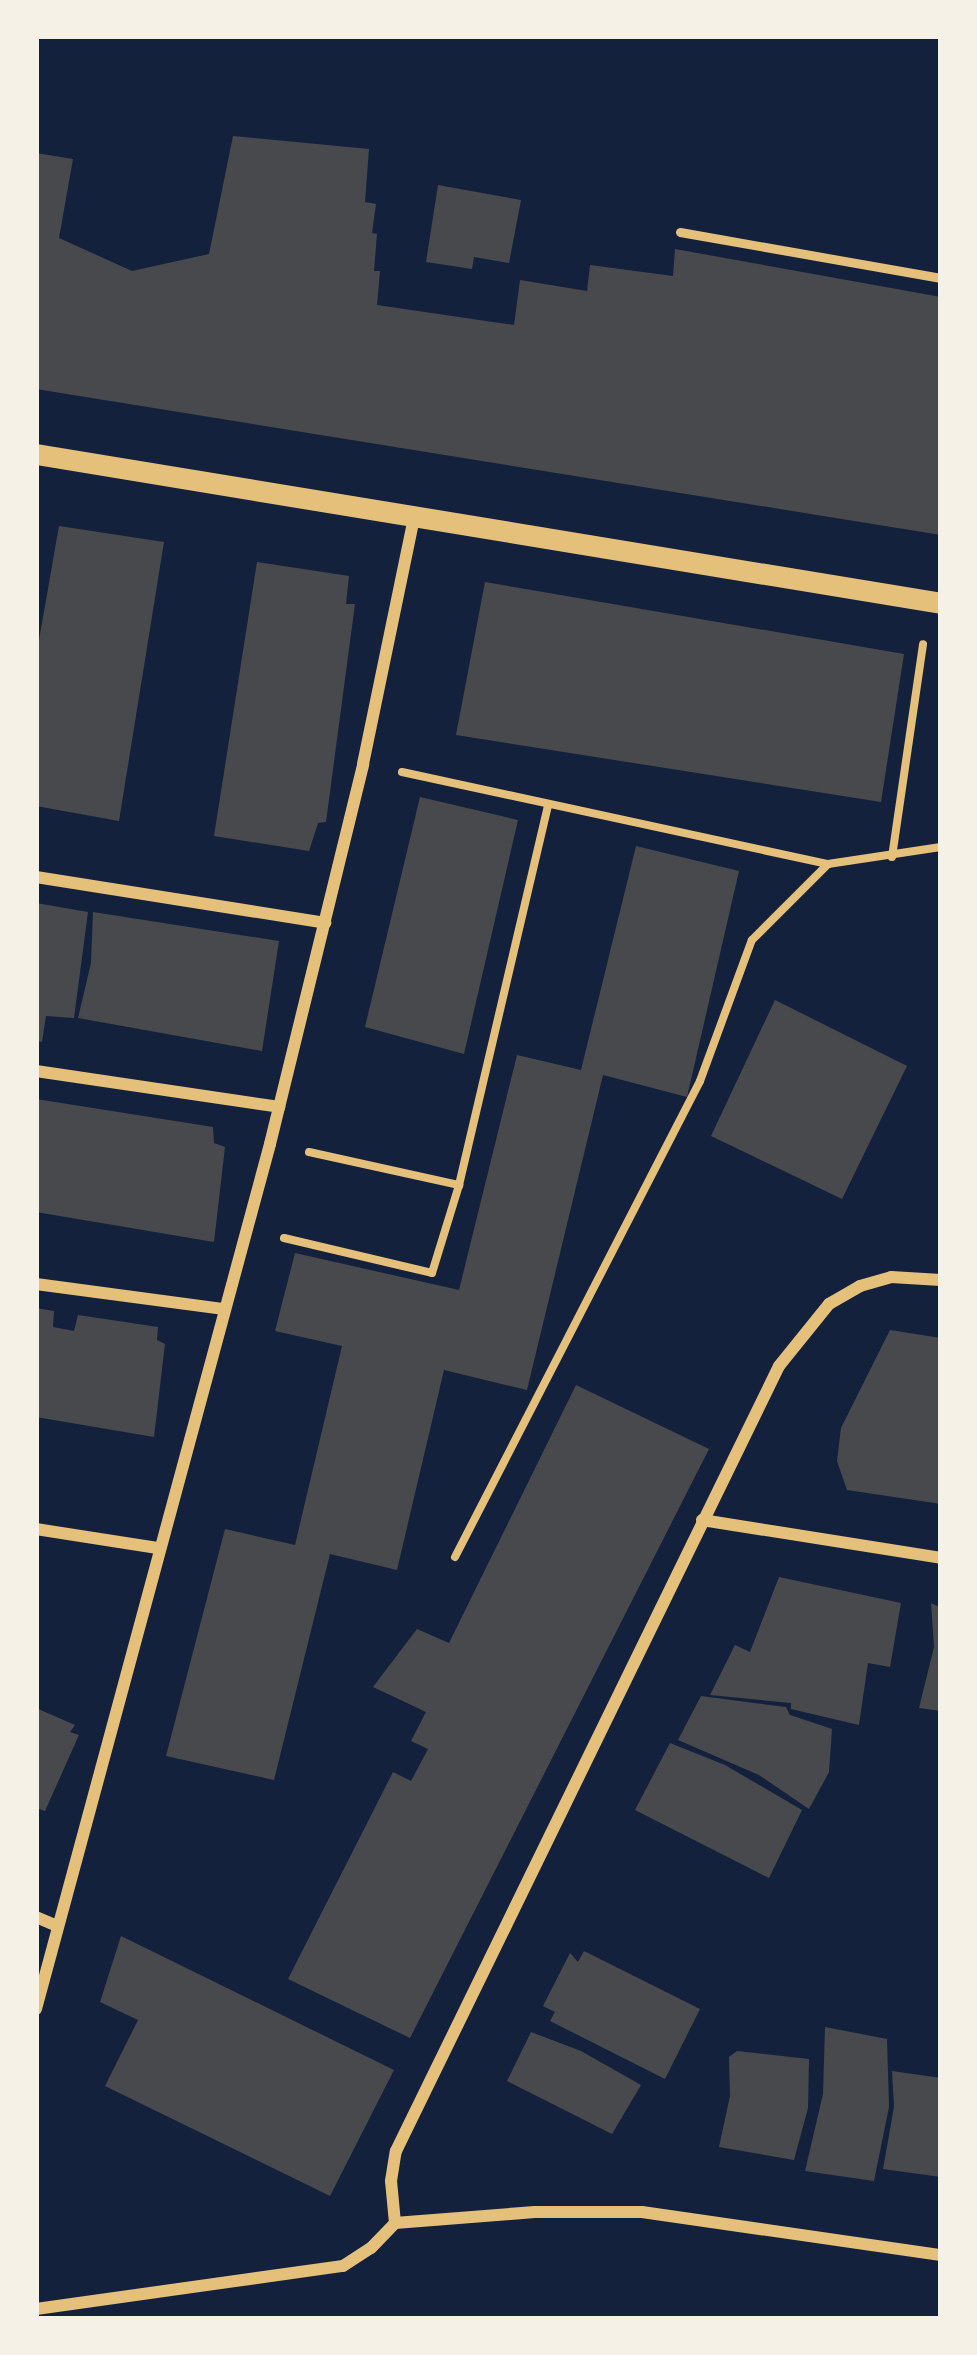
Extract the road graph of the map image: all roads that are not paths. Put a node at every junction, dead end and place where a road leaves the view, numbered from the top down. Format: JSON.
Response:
{"nodes":[{"id":1,"x":680,"y":232,"type":"dead end"},
{"id":2,"x":941,"y":278,"type":"edge"},
{"id":3,"x":36,"y":454,"type":"edge"},
{"id":4,"x":414,"y":518,"type":"junction"},
{"id":5,"x":935,"y":602,"type":"edge"},
{"id":6,"x":36,"y":878,"type":"edge"},
{"id":7,"x":325,"y":923,"type":"junction"},
{"id":8,"x":36,"y":1072,"type":"edge"},
{"id":9,"x":279,"y":1107,"type":"junction"},
{"id":10,"x":941,"y":1280,"type":"edge"},
{"id":11,"x":36,"y":1284,"type":"edge"},
{"id":12,"x":224,"y":1309,"type":"junction"},
{"id":13,"x":702,"y":1520,"type":"junction"},
{"id":14,"x":36,"y":1529,"type":"edge"},
{"id":15,"x":158,"y":1548,"type":"junction"},
{"id":16,"x":941,"y":1558,"type":"edge"},
{"id":17,"x":36,"y":1917,"type":"edge"},
{"id":18,"x":58,"y":1926,"type":"junction"},
{"id":19,"x":36,"y":2009,"type":"edge"},
{"id":20,"x":395,"y":2223,"type":"junction"},
{"id":21,"x":941,"y":2255,"type":"edge"},
{"id":22,"x":44,"y":2308,"type":"edge"}],
"edges":[{"from":1,"to":2,"type":"lane"},
{"from":3,"to":4,"type":"street"},
{"from":4,"to":5,"type":"street"},
{"from":4,"to":7,"type":"street"},
{"from":6,"to":7,"type":"street"},
{"from":7,"to":9,"type":"street"},
{"from":8,"to":9,"type":"street"},
{"from":9,"to":12,"type":"street"},
{"from":10,"to":13,"type":"street"},
{"from":11,"to":12,"type":"street"},
{"from":12,"to":15,"type":"street"},
{"from":13,"to":16,"type":"street"},
{"from":13,"to":20,"type":"street"},
{"from":14,"to":15,"type":"street"},
{"from":15,"to":18,"type":"street"},
{"from":17,"to":18,"type":"street"},
{"from":18,"to":19,"type":"street"},
{"from":20,"to":21,"type":"street"},
{"from":20,"to":22,"type":"street"}]}
